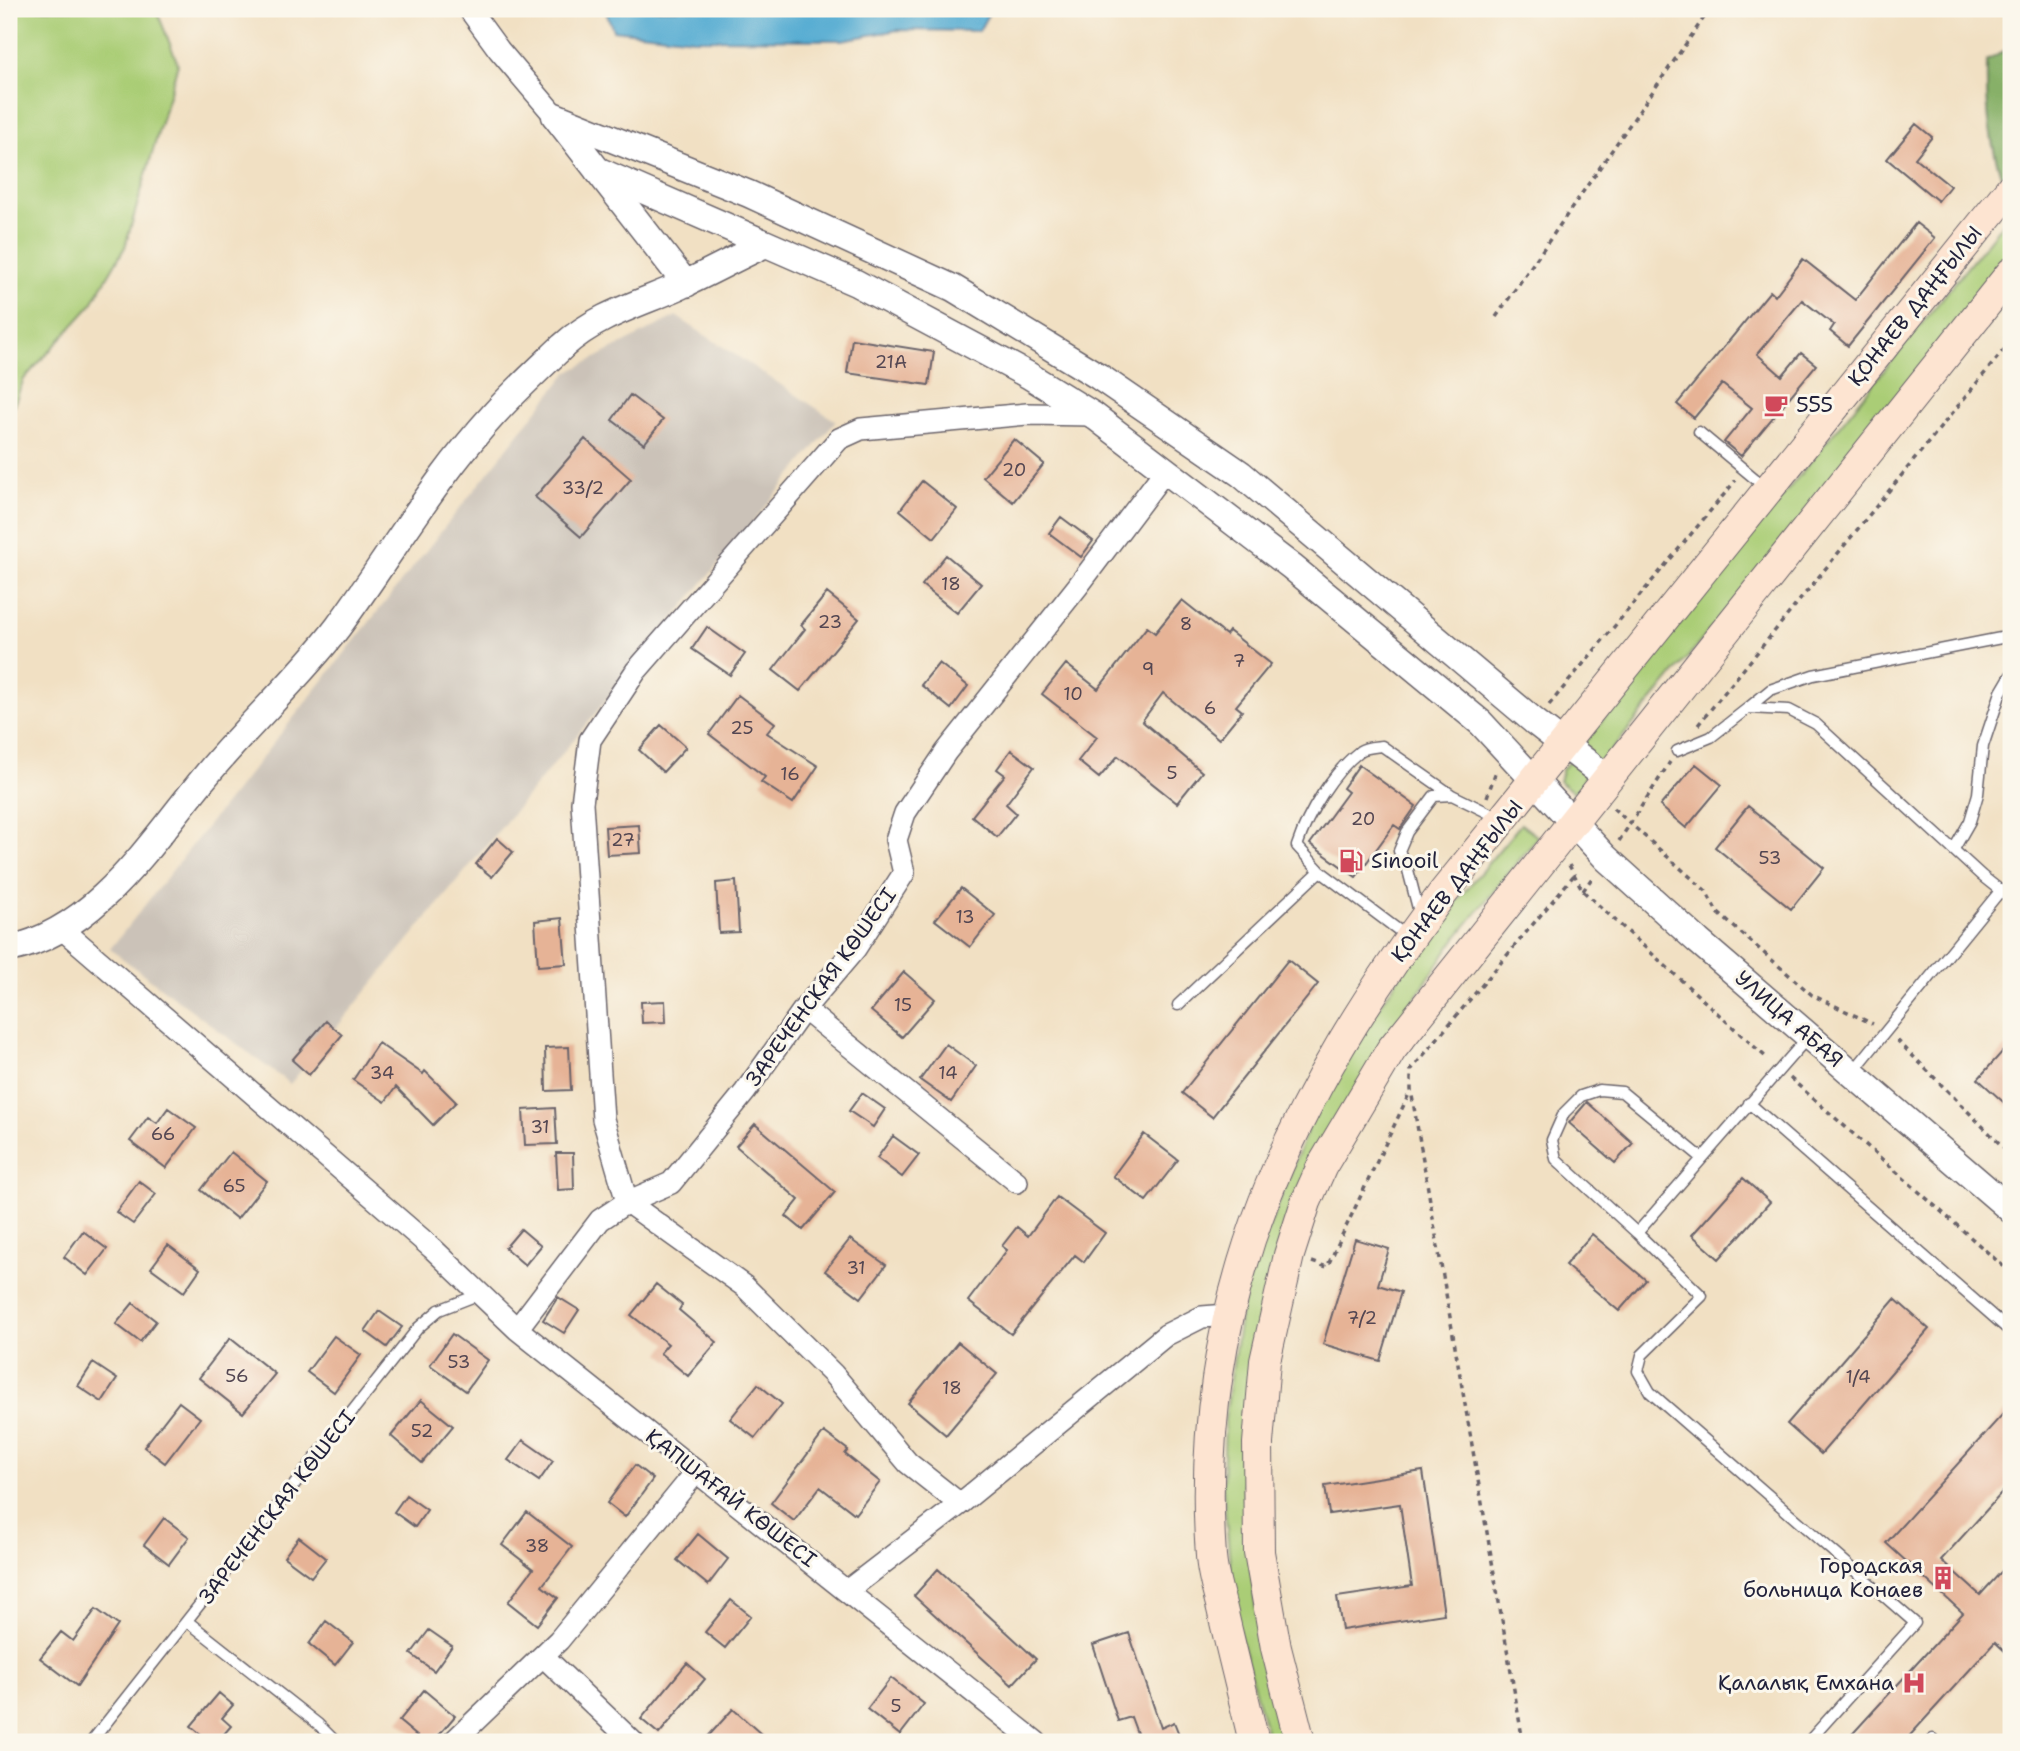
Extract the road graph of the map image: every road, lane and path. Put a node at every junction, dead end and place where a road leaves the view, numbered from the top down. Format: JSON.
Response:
{"nodes":[{"id":1,"x":469,"y":9,"type":"edge"},
{"id":2,"x":1710,"y":9,"type":"edge"},
{"id":3,"x":555,"y":116,"type":"junction"},
{"id":4,"x":597,"y":170,"type":"junction"},
{"id":5,"x":2011,"y":188,"type":"edge"},
{"id":6,"x":766,"y":244,"type":"junction"},
{"id":7,"x":2011,"y":273,"type":"edge"},
{"id":8,"x":686,"y":284,"type":"junction"},
{"id":9,"x":1496,"y":317,"type":"dead end"},
{"id":10,"x":2011,"y":341,"type":"edge"},
{"id":11,"x":1093,"y":415,"type":"junction"},
{"id":12,"x":1699,"y":432,"type":"dead end"},
{"id":13,"x":1744,"y":470,"type":"junction"},
{"id":14,"x":1164,"y":471,"type":"junction"},
{"id":15,"x":1768,"y":489,"type":"junction"},
{"id":16,"x":2011,"y":636,"type":"edge"},
{"id":17,"x":2011,"y":675,"type":"edge"},
{"id":18,"x":1748,"y":709,"type":"junction"},
{"id":19,"x":1535,"y":722,"type":"junction"},
{"id":20,"x":1564,"y":746,"type":"junction"},
{"id":21,"x":1677,"y":751,"type":"junction"},
{"id":22,"x":1509,"y":753,"type":"junction"},
{"id":23,"x":1536,"y":780,"type":"junction"},
{"id":24,"x":1608,"y":792,"type":"junction"},
{"id":25,"x":1452,"y":795,"type":"junction"},
{"id":26,"x":1496,"y":809,"type":"junction"},
{"id":27,"x":1574,"y":820,"type":"junction"},
{"id":28,"x":1632,"y":823,"type":"junction"},
{"id":29,"x":1954,"y":849,"type":"junction"},
{"id":30,"x":1562,"y":856,"type":"dead end"},
{"id":31,"x":1606,"y":858,"type":"junction"},
{"id":32,"x":1320,"y":871,"type":"junction"},
{"id":33,"x":1575,"y":874,"type":"junction"},
{"id":34,"x":2001,"y":890,"type":"junction"},
{"id":35,"x":1583,"y":891,"type":"junction"},
{"id":36,"x":2011,"y":899,"type":"edge"},
{"id":37,"x":61,"y":928,"type":"junction"},
{"id":38,"x":1415,"y":930,"type":"junction"},
{"id":39,"x":9,"y":949,"type":"edge"},
{"id":40,"x":1178,"y":1005,"type":"dead end"},
{"id":41,"x":804,"y":1009,"type":"junction"},
{"id":42,"x":1886,"y":1030,"type":"junction"},
{"id":43,"x":1809,"y":1037,"type":"junction"},
{"id":44,"x":1779,"y":1069,"type":"junction"},
{"id":45,"x":1852,"y":1073,"type":"junction"},
{"id":46,"x":1411,"y":1090,"type":"junction"},
{"id":47,"x":1749,"y":1103,"type":"junction"},
{"id":48,"x":2011,"y":1155,"type":"edge"},
{"id":49,"x":1702,"y":1158,"type":"junction"},
{"id":50,"x":1017,"y":1182,"type":"dead end"},
{"id":51,"x":627,"y":1202,"type":"junction"},
{"id":52,"x":2011,"y":1210,"type":"edge"},
{"id":53,"x":1637,"y":1233,"type":"junction"},
{"id":54,"x":1289,"y":1255,"type":"junction"},
{"id":55,"x":2011,"y":1273,"type":"edge"},
{"id":56,"x":480,"y":1294,"type":"junction"},
{"id":57,"x":1227,"y":1315,"type":"junction"},
{"id":58,"x":517,"y":1329,"type":"junction"},
{"id":59,"x":2011,"y":1332,"type":"edge"},
{"id":60,"x":697,"y":1471,"type":"junction"},
{"id":61,"x":960,"y":1504,"type":"junction"},
{"id":62,"x":848,"y":1590,"type":"junction"},
{"id":63,"x":187,"y":1621,"type":"junction"},
{"id":64,"x":543,"y":1656,"type":"junction"},
{"id":65,"x":91,"y":1742,"type":"edge"},
{"id":66,"x":336,"y":1742,"type":"edge"},
{"id":67,"x":453,"y":1742,"type":"edge"},
{"id":68,"x":633,"y":1742,"type":"edge"},
{"id":69,"x":1036,"y":1742,"type":"edge"},
{"id":70,"x":1254,"y":1742,"type":"edge"},
{"id":71,"x":1300,"y":1742,"type":"edge"},
{"id":72,"x":1523,"y":1742,"type":"edge"},
{"id":73,"x":1808,"y":1742,"type":"edge"}],
"edges":[{"from":1,"to":3,"type":"street"},
{"from":2,"to":9,"type":"path"},
{"from":3,"to":4,"type":"street"},
{"from":3,"to":19,"type":"street"},
{"from":4,"to":6,"type":"street","name":"УЛИЦА АБАЯ"},
{"from":4,"to":8,"type":"street"},
{"from":5,"to":15,"type":"main road","name":"ҚОНАЕВ ДАҢҒЫЛЫ"},
{"from":6,"to":8,"type":"street"},
{"from":6,"to":11,"type":"street","name":"УЛИЦА АБАЯ"},
{"from":7,"to":24,"type":"main road"},
{"from":8,"to":37,"type":"street"},
{"from":10,"to":21,"type":"path"},
{"from":11,"to":14,"type":"street","name":"УЛИЦА АБАЯ"},
{"from":11,"to":51,"type":"street"},
{"from":12,"to":13,"type":"lane"},
{"from":13,"to":15,"type":"lane"},
{"from":13,"to":19,"type":"path"},
{"from":14,"to":22,"type":"street","name":"УЛИЦА АБАЯ"},
{"from":14,"to":41,"type":"street","name":"ЗАРЕЧЕНСКАЯ КӨШЕСІ"},
{"from":15,"to":20,"type":"main road","name":"ҚОНАЕВ ДАҢҒЫЛЫ"},
{"from":16,"to":18,"type":"lane"},
{"from":17,"to":29,"type":"lane"},
{"from":18,"to":21,"type":"lane"},
{"from":18,"to":29,"type":"lane"},
{"from":19,"to":20,"type":"street"},
{"from":20,"to":23,"type":"main road","name":"ҚОНАЕВ ДАҢҒЫЛЫ"},
{"from":20,"to":24,"type":"street"},
{"from":21,"to":28,"type":"path"},
{"from":22,"to":23,"type":"street","name":"УЛИЦА АБАЯ"},
{"from":22,"to":26,"type":"path"},
{"from":23,"to":26,"type":"main road","name":"ҚОНАЕВ ДАҢҒЫЛЫ"},
{"from":23,"to":27,"type":"street","name":"УЛИЦА АБАЯ"},
{"from":24,"to":27,"type":"main road"},
{"from":24,"to":28,"type":"path"},
{"from":25,"to":26,"type":"lane"},
{"from":25,"to":32,"type":"lane"},
{"from":25,"to":38,"type":"lane"},
{"from":26,"to":38,"type":"main road","name":"ҚОНАЕВ ДАҢҒЫЛЫ"},
{"from":27,"to":31,"type":"street","name":"УЛИЦА АБАЯ"},
{"from":27,"to":54,"type":"main road"},
{"from":28,"to":31,"type":"path"},
{"from":28,"to":42,"type":"path"},
{"from":29,"to":34,"type":"lane"},
{"from":30,"to":33,"type":"path"},
{"from":31,"to":35,"type":"path"},
{"from":31,"to":43,"type":"street","name":"УЛИЦА АБАЯ"},
{"from":32,"to":38,"type":"lane"},
{"from":32,"to":40,"type":"lane"},
{"from":33,"to":35,"type":"path"},
{"from":33,"to":46,"type":"path"},
{"from":34,"to":36,"type":"lane"},
{"from":34,"to":42,"type":"lane"},
{"from":35,"to":44,"type":"path"},
{"from":37,"to":39,"type":"street"},
{"from":37,"to":56,"type":"street","name":"ҚАПШАҒАЙ КӨШЕСІ"},
{"from":38,"to":57,"type":"main road","name":"ҚОНАЕВ ДАҢҒЫЛЫ"},
{"from":41,"to":50,"type":"street"},
{"from":41,"to":51,"type":"street","name":"ЗАРЕЧЕНСКАЯ КӨШЕСІ"},
{"from":42,"to":45,"type":"lane"},
{"from":42,"to":48,"type":"path"},
{"from":43,"to":44,"type":"lane"},
{"from":43,"to":45,"type":"street","name":"УЛИЦА АБАЯ"},
{"from":44,"to":47,"type":"lane"},
{"from":44,"to":55,"type":"path"},
{"from":45,"to":52,"type":"street","name":"УЛИЦА АБАЯ"},
{"from":46,"to":54,"type":"path"},
{"from":46,"to":72,"type":"path"},
{"from":47,"to":49,"type":"lane"},
{"from":47,"to":59,"type":"lane"},
{"from":49,"to":53,"type":"lane"},
{"from":49,"to":53,"type":"lane"},
{"from":51,"to":58,"type":"street","name":"ЗАРЕЧЕНСКАЯ КӨШЕСІ"},
{"from":51,"to":61,"type":"street"},
{"from":53,"to":73,"type":"lane"},
{"from":54,"to":71,"type":"main road"},
{"from":56,"to":58,"type":"street","name":"ҚАПШАҒАЙ КӨШЕСІ"},
{"from":56,"to":63,"type":"lane","name":"ЗАРЕЧЕНСКАЯ КӨШЕСІ"},
{"from":57,"to":61,"type":"street"},
{"from":57,"to":70,"type":"main road","name":"ҚОНАЕВ ДАҢҒЫЛЫ"},
{"from":58,"to":60,"type":"street","name":"ҚАПШАҒАЙ КӨШЕСІ"},
{"from":60,"to":62,"type":"street","name":"ҚАПШАҒАЙ КӨШЕСІ"},
{"from":60,"to":64,"type":"street"},
{"from":61,"to":62,"type":"street"},
{"from":62,"to":69,"type":"street","name":"ҚАПШАҒАЙ КӨШЕСІ"},
{"from":63,"to":65,"type":"lane","name":"ЗАРЕЧЕНСКАЯ КӨШЕСІ"},
{"from":63,"to":66,"type":"lane"},
{"from":64,"to":67,"type":"street"},
{"from":64,"to":68,"type":"street"}]}
